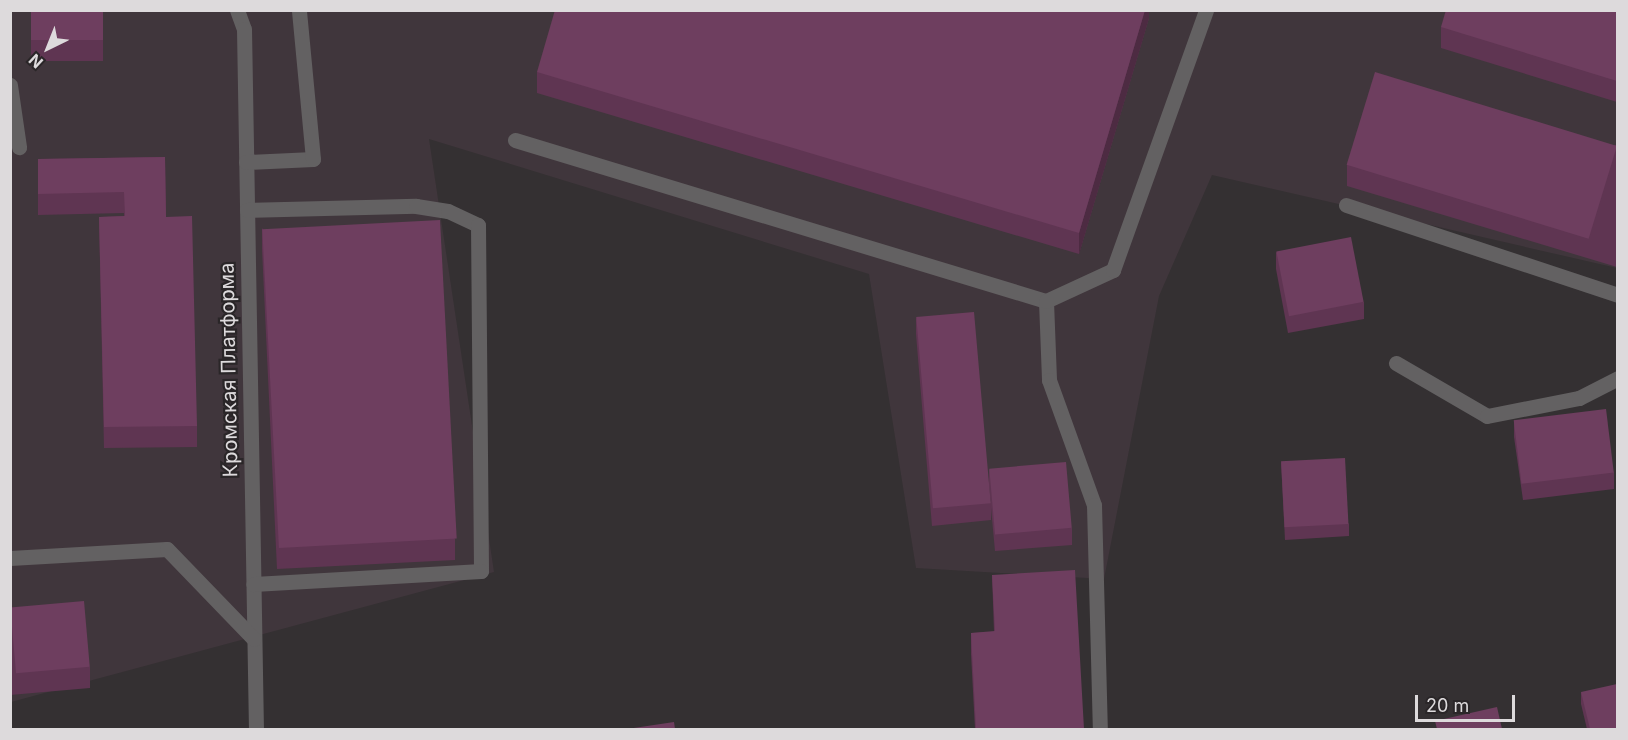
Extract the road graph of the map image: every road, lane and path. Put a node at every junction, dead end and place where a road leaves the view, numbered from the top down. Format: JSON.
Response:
{"nodes":[{"id":1,"x":237,"y":10,"type":"edge"},
{"id":2,"x":299,"y":10,"type":"edge"},
{"id":3,"x":1206,"y":10,"type":"edge"},
{"id":4,"x":10,"y":86,"type":"edge"},
{"id":5,"x":515,"y":140,"type":"dead end"},
{"id":6,"x":19,"y":147,"type":"dead end"},
{"id":7,"x":246,"y":162,"type":"junction"},
{"id":8,"x":1346,"y":205,"type":"dead end"},
{"id":9,"x":247,"y":210,"type":"junction"},
{"id":10,"x":1617,"y":295,"type":"edge"},
{"id":11,"x":1046,"y":301,"type":"junction"},
{"id":12,"x":1395,"y":363,"type":"dead end"},
{"id":13,"x":1617,"y":378,"type":"edge"},
{"id":14,"x":10,"y":558,"type":"edge"},
{"id":15,"x":254,"y":584,"type":"junction"},
{"id":16,"x":254,"y":639,"type":"junction"},
{"id":17,"x":256,"y":729,"type":"edge"},
{"id":18,"x":1100,"y":729,"type":"edge"}],
"edges":[{"from":1,"to":7,"type":"lane","name":"Кромская Платформа"},
{"from":2,"to":7,"type":"lane"},
{"from":3,"to":11,"type":"lane"},
{"from":4,"to":6,"type":"lane"},
{"from":5,"to":11,"type":"lane"},
{"from":7,"to":9,"type":"lane","name":"Кромская Платформа"},
{"from":8,"to":10,"type":"lane"},
{"from":9,"to":15,"type":"lane","name":"Кромская Платформа"},
{"from":9,"to":15,"type":"lane"},
{"from":11,"to":18,"type":"lane"},
{"from":12,"to":13,"type":"lane"},
{"from":14,"to":16,"type":"lane"},
{"from":15,"to":16,"type":"lane","name":"Кромская Платформа"},
{"from":16,"to":17,"type":"lane","name":"Кромская Платформа"}]}
